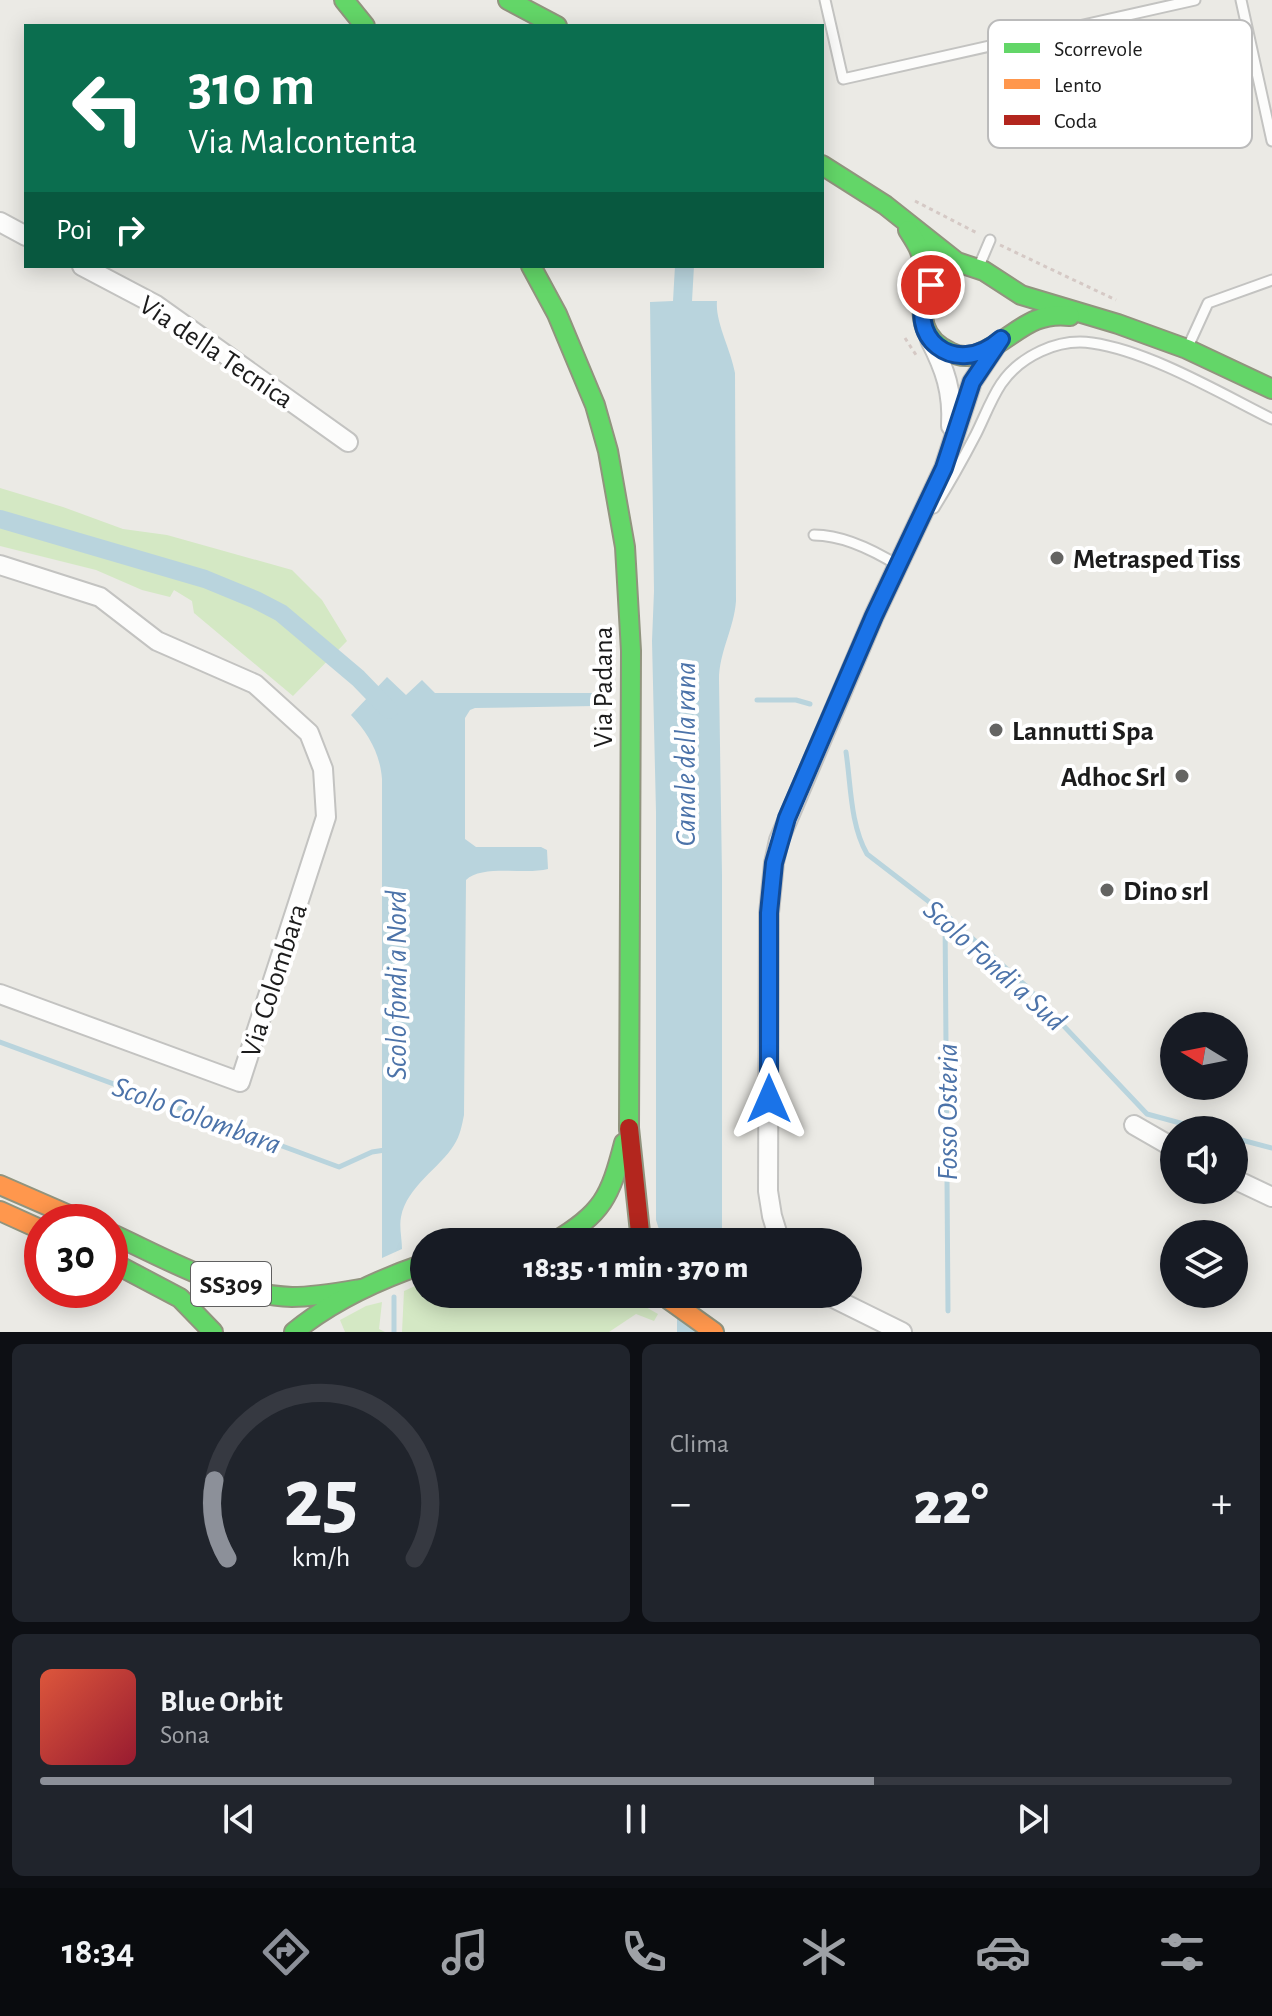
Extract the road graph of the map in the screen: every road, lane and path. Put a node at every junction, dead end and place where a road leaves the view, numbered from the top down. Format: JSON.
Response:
{"nodes":[{"id":1,"x":344,"y":0,"type":"edge"},
{"id":2,"x":825,"y":0,"type":"edge"},
{"id":3,"x":1195,"y":0,"type":"edge"},
{"id":4,"x":1241,"y":0,"type":"edge"},
{"id":5,"x":515,"y":1,"type":"edge"},
{"id":6,"x":1106,"y":20,"type":"edge"},
{"id":7,"x":1245,"y":20,"type":"edge"},
{"id":8,"x":363,"y":24,"type":"edge"},
{"id":9,"x":554,"y":24,"type":"edge"},
{"id":10,"x":988,"y":46,"type":"edge"},
{"id":11,"x":1252,"y":50,"type":"edge"},
{"id":12,"x":1272,"y":141,"type":"edge"},
{"id":13,"x":824,"y":166,"type":"edge"},
{"id":14,"x":909,"y":197,"type":"dead end"},
{"id":15,"x":885,"y":205,"type":"junction"},
{"id":16,"x":0,"y":222,"type":"edge"},
{"id":17,"x":24,"y":235,"type":"edge"},
{"id":18,"x":990,"y":240,"type":"junction"},
{"id":19,"x":86,"y":268,"type":"edge"},
{"id":20,"x":532,"y":268,"type":"edge"},
{"id":21,"x":975,"y":268,"type":"junction"},
{"id":22,"x":997,"y":280,"type":"junction"},
{"id":23,"x":1272,"y":280,"type":"edge"},
{"id":24,"x":1120,"y":302,"type":"dead end"},
{"id":25,"x":922,"y":305,"type":"junction"},
{"id":26,"x":1100,"y":319,"type":"junction"},
{"id":27,"x":904,"y":333,"type":"dead end"},
{"id":28,"x":929,"y":337,"type":"junction"},
{"id":29,"x":1001,"y":339,"type":"junction"},
{"id":30,"x":1187,"y":349,"type":"junction"},
{"id":31,"x":923,"y":363,"type":"dead end"},
{"id":32,"x":1272,"y":389,"type":"edge"},
{"id":33,"x":1272,"y":419,"type":"edge"},
{"id":34,"x":348,"y":442,"type":"dead end"},
{"id":35,"x":944,"y":468,"type":"junction"},
{"id":36,"x":814,"y":535,"type":"dead end"},
{"id":37,"x":902,"y":560,"type":"junction"},
{"id":38,"x":0,"y":565,"type":"edge"},
{"id":39,"x":0,"y":994,"type":"edge"},
{"id":40,"x":629,"y":1125,"type":"junction"},
{"id":41,"x":1134,"y":1125,"type":"dead end"},
{"id":42,"x":1160,"y":1140,"type":"edge"},
{"id":43,"x":0,"y":1185,"type":"edge"},
{"id":44,"x":1248,"y":1186,"type":"edge"},
{"id":45,"x":1272,"y":1197,"type":"edge"},
{"id":46,"x":44,"y":1204,"type":"edge"},
{"id":47,"x":0,"y":1211,"type":"edge"},
{"id":48,"x":24,"y":1222,"type":"edge"},
{"id":49,"x":579,"y":1228,"type":"edge"},
{"id":50,"x":640,"y":1228,"type":"edge"},
{"id":51,"x":776,"y":1228,"type":"edge"},
{"id":52,"x":128,"y":1241,"type":"edge"},
{"id":53,"x":410,"y":1269,"type":"edge"},
{"id":54,"x":128,"y":1270,"type":"edge"},
{"id":55,"x":360,"y":1289,"type":"junction"},
{"id":56,"x":682,"y":1308,"type":"edge"},
{"id":57,"x":853,"y":1308,"type":"edge"},
{"id":58,"x":213,"y":1332,"type":"edge"},
{"id":59,"x":294,"y":1332,"type":"edge"},
{"id":60,"x":714,"y":1332,"type":"edge"},
{"id":61,"x":902,"y":1332,"type":"edge"}],
"edges":[{"from":1,"to":8,"type":"main road"},
{"from":2,"to":10,"type":"lane"},
{"from":3,"to":6,"type":"lane"},
{"from":4,"to":7,"type":"lane"},
{"from":5,"to":9,"type":"main road"},
{"from":11,"to":12,"type":"lane"},
{"from":13,"to":15,"type":"main road"},
{"from":14,"to":18,"type":"path"},
{"from":15,"to":21,"type":"main road"},
{"from":15,"to":25,"type":"main road"},
{"from":16,"to":17,"type":"street"},
{"from":18,"to":21,"type":"lane"},
{"from":18,"to":24,"type":"path"},
{"from":19,"to":34,"type":"street","name":"Via della Tecnica"},
{"from":20,"to":40,"type":"main road","name":"Via Padana"},
{"from":21,"to":22,"type":"main road"},
{"from":21,"to":25,"type":"main road"},
{"from":22,"to":26,"type":"main road"},
{"from":22,"to":29,"type":"main road"},
{"from":23,"to":30,"type":"lane"},
{"from":25,"to":28,"type":"main road"},
{"from":26,"to":29,"type":"main road"},
{"from":26,"to":30,"type":"main road"},
{"from":27,"to":31,"type":"path"},
{"from":28,"to":29,"type":"main road"},
{"from":28,"to":35,"type":"street"},
{"from":29,"to":35,"type":"street"},
{"from":30,"to":32,"type":"main road"},
{"from":33,"to":37,"type":"lane"},
{"from":35,"to":37,"type":"street"},
{"from":36,"to":37,"type":"lane"},
{"from":37,"to":51,"type":"street"},
{"from":38,"to":39,"type":"street","name":"Via Colombara"},
{"from":40,"to":49,"type":"main road","name":"Via Padana"},
{"from":40,"to":50,"type":"main road","name":"Via Padana"},
{"from":41,"to":42,"type":"street"},
{"from":43,"to":46,"type":"main road"},
{"from":44,"to":45,"type":"street"},
{"from":47,"to":48,"type":"main road"},
{"from":52,"to":55,"type":"main road","number":"SS309"},
{"from":53,"to":55,"type":"main road","number":"SS309"},
{"from":54,"to":58,"type":"main road","number":"SS309"},
{"from":55,"to":59,"type":"main road","number":"SS309"},
{"from":56,"to":60,"type":"main road"},
{"from":57,"to":61,"type":"street"}]}
